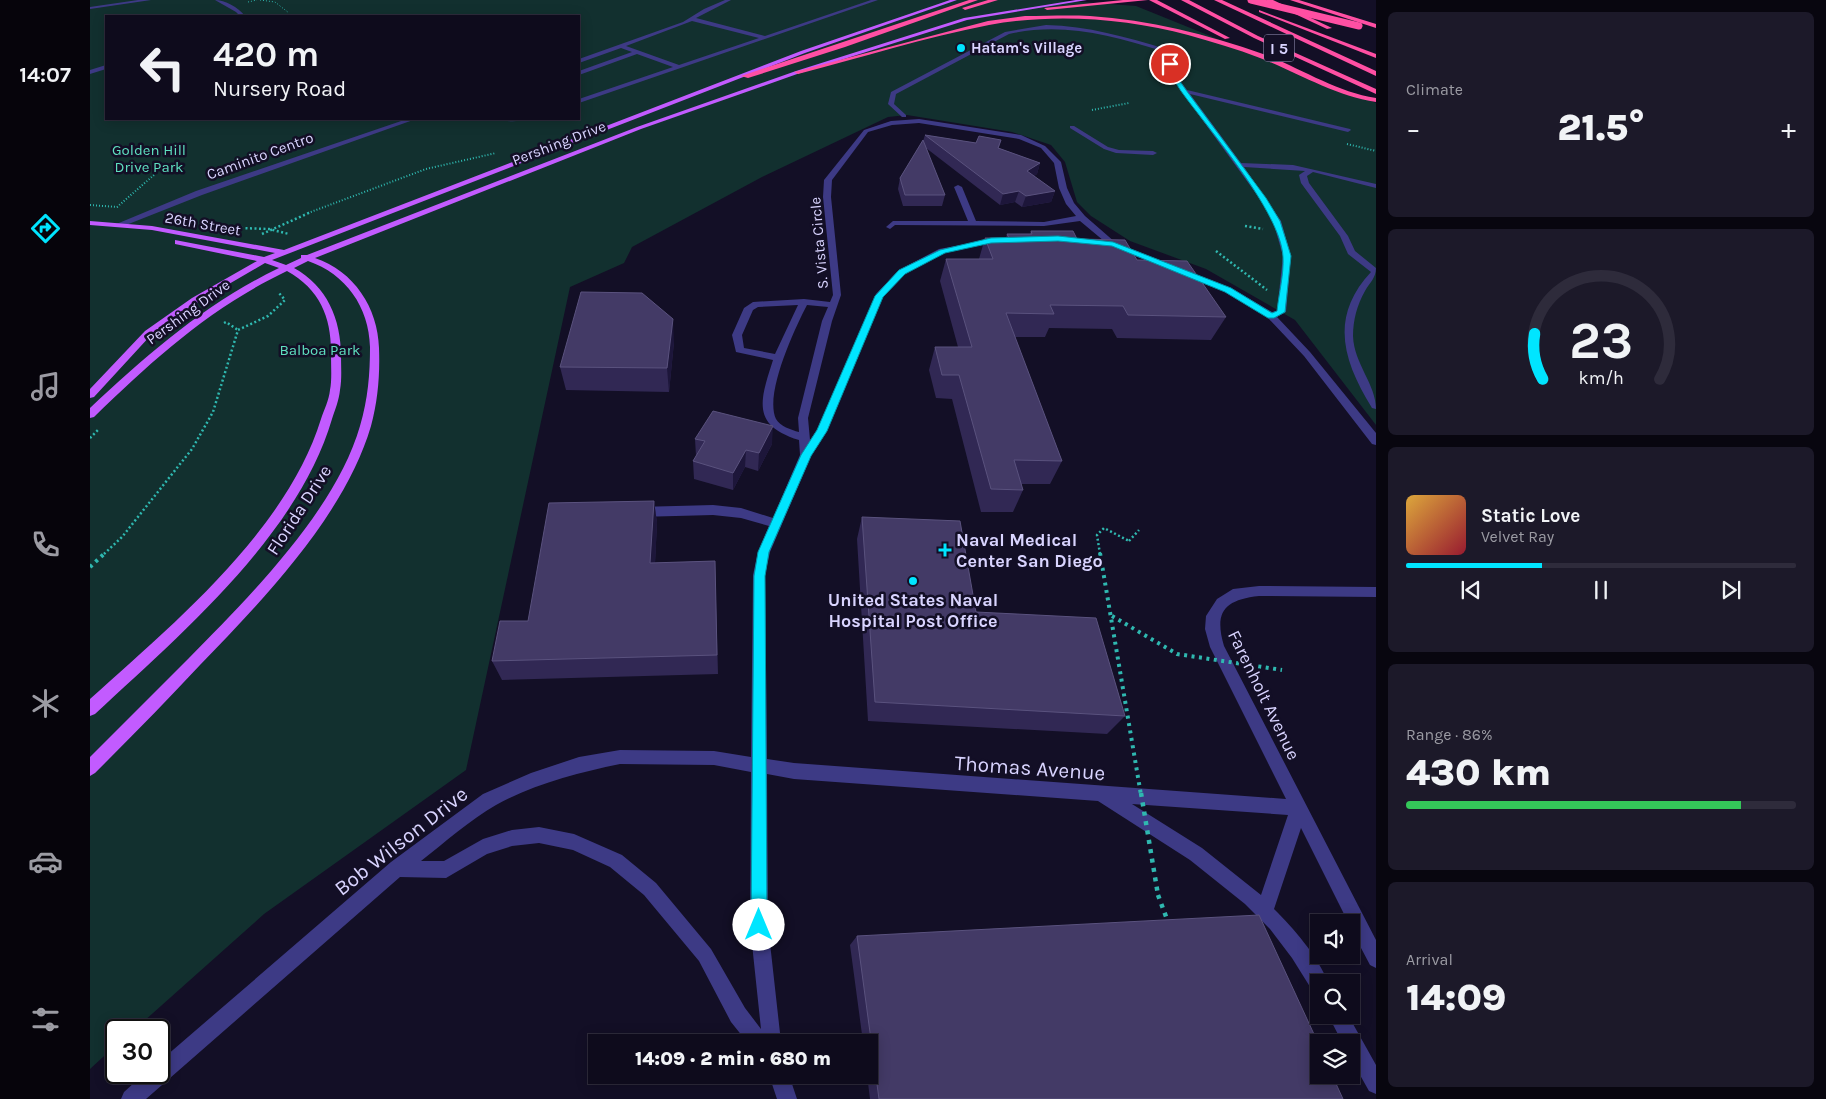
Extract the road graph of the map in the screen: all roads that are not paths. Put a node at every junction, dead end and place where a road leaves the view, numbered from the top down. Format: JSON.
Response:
{"nodes":[{"id":1,"x":149,"y":0,"type":"edge"},
{"id":2,"x":217,"y":0,"type":"edge"},
{"id":3,"x":729,"y":0,"type":"edge"},
{"id":4,"x":876,"y":0,"type":"edge"},
{"id":5,"x":955,"y":0,"type":"edge"},
{"id":6,"x":975,"y":0,"type":"edge"},
{"id":7,"x":995,"y":0,"type":"edge"},
{"id":8,"x":1085,"y":0,"type":"edge"},
{"id":9,"x":1145,"y":0,"type":"edge"},
{"id":10,"x":1152,"y":0,"type":"edge"},
{"id":11,"x":1184,"y":0,"type":"edge"},
{"id":12,"x":1217,"y":0,"type":"edge"},
{"id":13,"x":1240,"y":0,"type":"edge"},
{"id":14,"x":1251,"y":0,"type":"edge"},
{"id":15,"x":1268,"y":0,"type":"edge"},
{"id":16,"x":1293,"y":0,"type":"edge"},
{"id":17,"x":90,"y":8,"type":"edge"},
{"id":18,"x":1013,"y":10,"type":"junction"},
{"id":19,"x":241,"y":15,"type":"edge"},
{"id":20,"x":692,"y":18,"type":"junction"},
{"id":21,"x":1376,"y":26,"type":"edge"},
{"id":22,"x":1334,"y":30,"type":"dead end"},
{"id":23,"x":1376,"y":33,"type":"edge"},
{"id":24,"x":1342,"y":34,"type":"dead end"},
{"id":25,"x":867,"y":37,"type":"junction"},
{"id":26,"x":766,"y":38,"type":"junction"},
{"id":27,"x":621,"y":46,"type":"junction"},
{"id":28,"x":1376,"y":50,"type":"edge"},
{"id":29,"x":637,"y":52,"type":"junction"},
{"id":30,"x":1262,"y":56,"type":"junction"},
{"id":31,"x":1376,"y":56,"type":"edge"},
{"id":32,"x":580,"y":61,"type":"edge"},
{"id":33,"x":105,"y":67,"type":"edge"},
{"id":34,"x":679,"y":67,"type":"junction"},
{"id":35,"x":90,"y":72,"type":"edge"},
{"id":36,"x":580,"y":72,"type":"edge"},
{"id":37,"x":798,"y":72,"type":"junction"},
{"id":38,"x":1376,"y":74,"type":"edge"},
{"id":39,"x":744,"y":76,"type":"junction"},
{"id":40,"x":1184,"y":91,"type":"junction"},
{"id":41,"x":1376,"y":92,"type":"edge"},
{"id":42,"x":1376,"y":100,"type":"edge"},
{"id":43,"x":580,"y":101,"type":"edge"},
{"id":44,"x":904,"y":116,"type":"dead end"},
{"id":45,"x":410,"y":120,"type":"edge"},
{"id":46,"x":1072,"y":127,"type":"dead end"},
{"id":47,"x":1348,"y":130,"type":"dead end"},
{"id":48,"x":1153,"y":153,"type":"dead end"},
{"id":49,"x":1238,"y":165,"type":"junction"},
{"id":50,"x":1312,"y":170,"type":"junction"},
{"id":51,"x":958,"y":186,"type":"dead end"},
{"id":52,"x":1376,"y":186,"type":"edge"},
{"id":53,"x":1082,"y":218,"type":"junction"},
{"id":54,"x":90,"y":223,"type":"edge"},
{"id":55,"x":973,"y":223,"type":"junction"},
{"id":56,"x":118,"y":225,"type":"junction"},
{"id":57,"x":890,"y":227,"type":"dead end"},
{"id":58,"x":1010,"y":239,"type":"edge"},
{"id":59,"x":1095,"y":242,"type":"edge"},
{"id":60,"x":1113,"y":244,"type":"junction"},
{"id":61,"x":282,"y":252,"type":"junction"},
{"id":62,"x":308,"y":258,"type":"junction"},
{"id":63,"x":262,"y":261,"type":"junction"},
{"id":64,"x":286,"y":268,"type":"junction"},
{"id":65,"x":1376,"y":271,"type":"edge"},
{"id":66,"x":804,"y":302,"type":"junction"},
{"id":67,"x":833,"y":305,"type":"junction"},
{"id":68,"x":1271,"y":316,"type":"junction"},
{"id":69,"x":779,"y":358,"type":"junction"},
{"id":70,"x":90,"y":394,"type":"edge"},
{"id":71,"x":1376,"y":406,"type":"edge"},
{"id":72,"x":90,"y":414,"type":"edge"},
{"id":73,"x":804,"y":438,"type":"junction"},
{"id":74,"x":1376,"y":441,"type":"edge"},
{"id":75,"x":806,"y":455,"type":"junction"},
{"id":76,"x":623,"y":512,"type":"edge"},
{"id":77,"x":776,"y":524,"type":"junction"},
{"id":78,"x":1376,"y":592,"type":"edge"},
{"id":79,"x":90,"y":710,"type":"edge"},
{"id":80,"x":759,"y":765,"type":"junction"},
{"id":81,"x":90,"y":768,"type":"edge"},
{"id":82,"x":1102,"y":794,"type":"junction"},
{"id":83,"x":1299,"y":808,"type":"junction"},
{"id":84,"x":397,"y":868,"type":"junction"},
{"id":85,"x":1265,"y":909,"type":"junction"},
{"id":86,"x":1376,"y":959,"type":"edge"},
{"id":87,"x":1314,"y":974,"type":"edge"},
{"id":88,"x":1342,"y":1024,"type":"edge"},
{"id":89,"x":753,"y":1034,"type":"edge"},
{"id":90,"x":771,"y":1034,"type":"edge"},
{"id":91,"x":782,"y":1084,"type":"edge"},
{"id":92,"x":1376,"y":1084,"type":"edge"},
{"id":93,"x":131,"y":1099,"type":"edge"},
{"id":94,"x":787,"y":1099,"type":"edge"}],
"edges":[{"from":1,"to":17,"type":"street"},
{"from":2,"to":19,"type":"street"},
{"from":3,"to":20,"type":"street"},
{"from":4,"to":26,"type":"street"},
{"from":5,"to":39,"type":"main road","name":"Pershing Drive"},
{"from":6,"to":25,"type":"highway"},
{"from":7,"to":25,"type":"highway"},
{"from":8,"to":18,"type":"main road","name":"Pershing Drive"},
{"from":9,"to":18,"type":"highway"},
{"from":10,"to":30,"type":"highway"},
{"from":11,"to":41,"type":"highway","number":"I 5"},
{"from":12,"to":38,"type":"highway","number":"I 5"},
{"from":13,"to":31,"type":"highway"},
{"from":14,"to":23,"type":"highway","bridge":true},
{"from":15,"to":22,"type":"highway"},
{"from":16,"to":21,"type":"highway"},
{"from":18,"to":37,"type":"main road","name":"Pershing Drive"},
{"from":20,"to":26,"type":"street"},
{"from":20,"to":27,"type":"street"},
{"from":24,"to":28,"type":"highway"},
{"from":25,"to":39,"type":"highway"},
{"from":26,"to":34,"type":"street"},
{"from":27,"to":29,"type":"street"},
{"from":27,"to":32,"type":"street"},
{"from":29,"to":34,"type":"street"},
{"from":29,"to":36,"type":"street"},
{"from":30,"to":37,"type":"highway"},
{"from":30,"to":42,"type":"highway"},
{"from":33,"to":35,"type":"street"},
{"from":34,"to":43,"type":"street"},
{"from":37,"to":62,"type":"main road","name":"Pershing Drive"},
{"from":39,"to":61,"type":"main road","name":"Pershing Drive"},
{"from":40,"to":44,"type":"street"},
{"from":40,"to":47,"type":"street"},
{"from":40,"to":49,"type":"street"},
{"from":45,"to":56,"type":"street","name":"Caminito Centro"},
{"from":46,"to":48,"type":"street"},
{"from":49,"to":50,"type":"street"},
{"from":49,"to":68,"type":"street"},
{"from":50,"to":52,"type":"street"},
{"from":50,"to":65,"type":"street"},
{"from":51,"to":55,"type":"street"},
{"from":53,"to":55,"type":"street"},
{"from":53,"to":60,"type":"street","name":"S. Vista Circle"},
{"from":53,"to":67,"type":"street","name":"S. Vista Circle"},
{"from":54,"to":56,"type":"main road","name":"26th Street"},
{"from":55,"to":57,"type":"street"},
{"from":56,"to":61,"type":"main road","name":"26th Street"},
{"from":56,"to":63,"type":"main road","name":"26th Street"},
{"from":58,"to":75,"type":"street"},
{"from":59,"to":60,"type":"street"},
{"from":60,"to":68,"type":"street"},
{"from":61,"to":62,"type":"main road","name":"Florida Drive"},
{"from":61,"to":63,"type":"main road","name":"Pershing Drive"},
{"from":62,"to":64,"type":"main road","name":"Pershing Drive"},
{"from":62,"to":81,"type":"main road","name":"Florida Drive"},
{"from":63,"to":64,"type":"main road","name":"Florida Drive"},
{"from":63,"to":70,"type":"main road","name":"Pershing Drive"},
{"from":64,"to":72,"type":"main road","name":"Pershing Drive"},
{"from":64,"to":79,"type":"main road","name":"Florida Drive"},
{"from":65,"to":71,"type":"street"},
{"from":66,"to":67,"type":"street"},
{"from":66,"to":69,"type":"street"},
{"from":66,"to":69,"type":"street"},
{"from":67,"to":73,"type":"street","name":"S. Vista Circle"},
{"from":68,"to":74,"type":"street"},
{"from":69,"to":73,"type":"street"},
{"from":73,"to":75,"type":"street","name":"S. Vista Circle"},
{"from":75,"to":77,"type":"street"},
{"from":76,"to":77,"type":"street"},
{"from":77,"to":80,"type":"street"},
{"from":78,"to":83,"type":"street","name":"Farenholt Avenue"},
{"from":80,"to":82,"type":"street","name":"Thomas Avenue"},
{"from":80,"to":84,"type":"street","name":"Bob Wilson Drive"},
{"from":80,"to":90,"type":"street"},
{"from":82,"to":83,"type":"street","name":"Thomas Avenue"},
{"from":82,"to":85,"type":"street"},
{"from":83,"to":85,"type":"street"},
{"from":83,"to":86,"type":"street"},
{"from":84,"to":89,"type":"street"},
{"from":84,"to":93,"type":"street","name":"Bob Wilson Drive"},
{"from":85,"to":87,"type":"street"},
{"from":88,"to":92,"type":"street"},
{"from":91,"to":94,"type":"street"}]}
